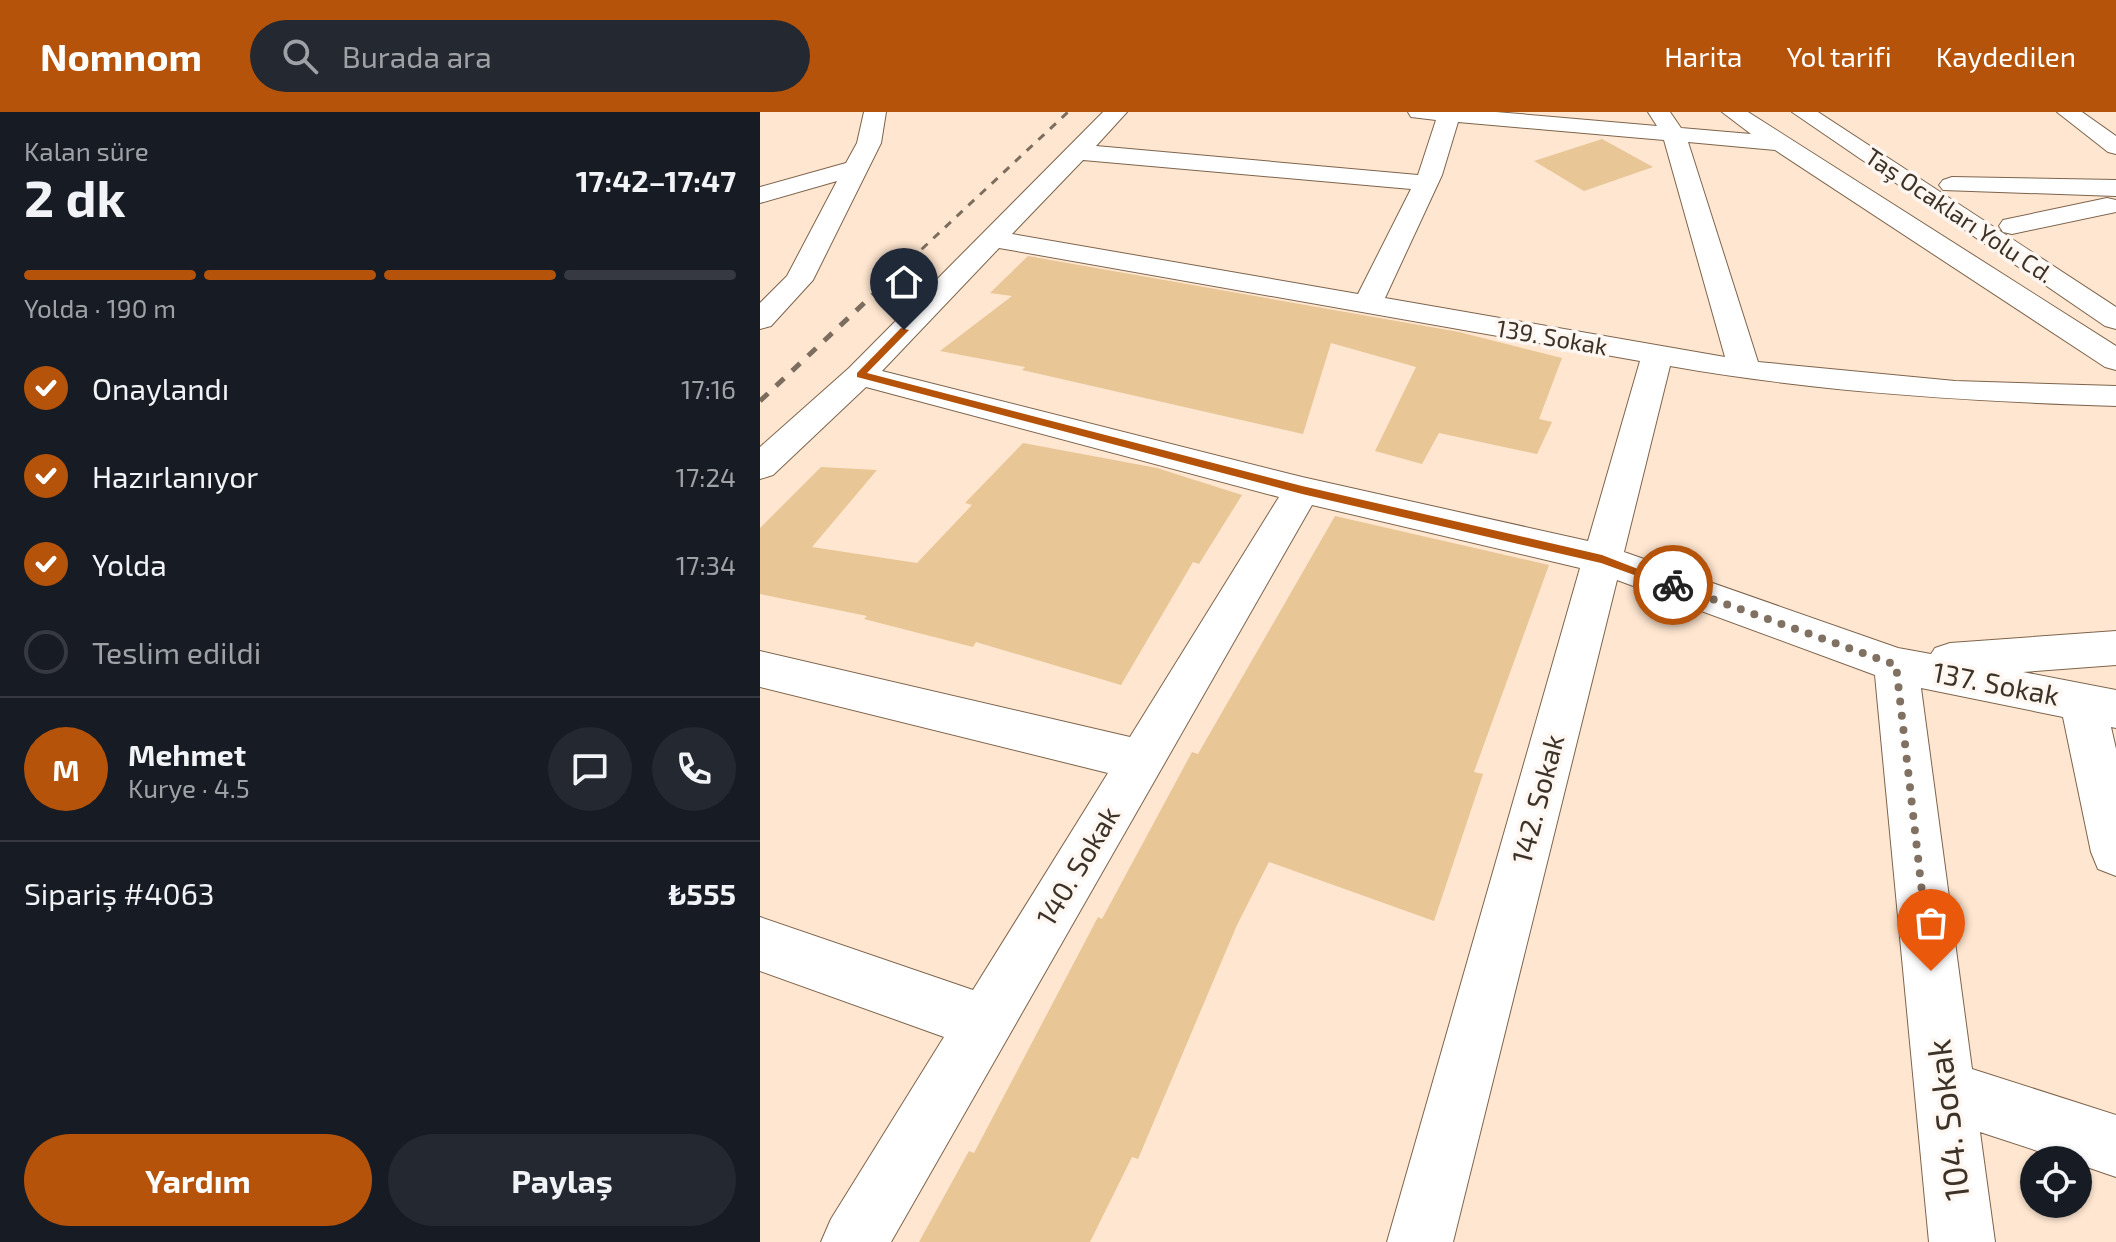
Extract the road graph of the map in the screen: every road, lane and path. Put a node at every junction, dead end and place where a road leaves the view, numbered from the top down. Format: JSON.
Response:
{"nodes":[{"id":1,"x":875,"y":112,"type":"edge"},
{"id":2,"x":1116,"y":112,"type":"edge"},
{"id":3,"x":1419,"y":112,"type":"edge"},
{"id":4,"x":1733,"y":112,"type":"edge"},
{"id":5,"x":1803,"y":112,"type":"edge"},
{"id":6,"x":1838,"y":112,"type":"edge"},
{"id":7,"x":2068,"y":112,"type":"edge"},
{"id":8,"x":2092,"y":112,"type":"edge"},
{"id":9,"x":1451,"y":113,"type":"edge"},
{"id":10,"x":2104,"y":113,"type":"edge"},
{"id":11,"x":1666,"y":123,"type":"edge"},
{"id":12,"x":1784,"y":144,"type":"junction"},
{"id":13,"x":2116,"y":147,"type":"edge"},
{"id":14,"x":1078,"y":152,"type":"junction"},
{"id":15,"x":857,"y":168,"type":"junction"},
{"id":16,"x":1426,"y":183,"type":"junction"},
{"id":17,"x":1952,"y":185,"type":"junction"},
{"id":18,"x":2116,"y":188,"type":"edge"},
{"id":19,"x":760,"y":195,"type":"edge"},
{"id":20,"x":2116,"y":204,"type":"edge"},
{"id":21,"x":2012,"y":226,"type":"junction"},
{"id":22,"x":993,"y":239,"type":"junction"},
{"id":23,"x":2116,"y":291,"type":"edge"},
{"id":24,"x":1367,"y":305,"type":"junction"},
{"id":25,"x":760,"y":320,"type":"edge"},
{"id":26,"x":2116,"y":320,"type":"edge"},
{"id":27,"x":1657,"y":356,"type":"junction"},
{"id":28,"x":2116,"y":360,"type":"edge"},
{"id":29,"x":1745,"y":370,"type":"junction"},
{"id":30,"x":860,"y":375,"type":"junction"},
{"id":31,"x":2116,"y":396,"type":"edge"},
{"id":32,"x":760,"y":467,"type":"edge"},
{"id":33,"x":1302,"y":490,"type":"junction"},
{"id":34,"x":1602,"y":559,"type":"junction"},
{"id":35,"x":2116,"y":648,"type":"edge"},
{"id":36,"x":1896,"y":665,"type":"junction"},
{"id":37,"x":760,"y":669,"type":"edge"},
{"id":38,"x":2099,"y":705,"type":"edge"},
{"id":39,"x":1141,"y":760,"type":"junction"},
{"id":40,"x":2116,"y":852,"type":"edge"},
{"id":41,"x":760,"y":944,"type":"edge"},
{"id":42,"x":985,"y":1023,"type":"junction"},
{"id":43,"x":1945,"y":1090,"type":"junction"},
{"id":44,"x":2116,"y":1146,"type":"edge"},
{"id":45,"x":854,"y":1242,"type":"edge"},
{"id":46,"x":1420,"y":1242,"type":"edge"},
{"id":47,"x":1962,"y":1242,"type":"edge"}],
"edges":[{"from":1,"to":15,"type":"street"},
{"from":2,"to":14,"type":"street"},
{"from":3,"to":9,"type":"street"},
{"from":4,"to":12,"type":"street"},
{"from":5,"to":26,"type":"street","name":"Taş Ocakları Yolu Cd."},
{"from":6,"to":17,"type":"street","name":"Taş Ocakları Yolu Cd."},
{"from":7,"to":13,"type":"street"},
{"from":8,"to":10,"type":"street"},
{"from":9,"to":11,"type":"street"},
{"from":9,"to":16,"type":"street"},
{"from":11,"to":12,"type":"street"},
{"from":11,"to":29,"type":"street"},
{"from":12,"to":28,"type":"street"},
{"from":14,"to":16,"type":"street"},
{"from":14,"to":22,"type":"street"},
{"from":15,"to":19,"type":"street"},
{"from":15,"to":25,"type":"street"},
{"from":16,"to":24,"type":"street"},
{"from":17,"to":18,"type":"street"},
{"from":17,"to":21,"type":"street","name":"Taş Ocakları Yolu Cd."},
{"from":20,"to":21,"type":"street"},
{"from":21,"to":23,"type":"street","name":"Taş Ocakları Yolu Cd."},
{"from":22,"to":24,"type":"street","name":"139. Sokak"},
{"from":22,"to":30,"type":"street"},
{"from":24,"to":27,"type":"street","name":"139. Sokak"},
{"from":27,"to":29,"type":"street","name":"139. Sokak"},
{"from":27,"to":34,"type":"street","name":"142. Sokak"},
{"from":29,"to":31,"type":"street","name":"139. Sokak"},
{"from":30,"to":32,"type":"street"},
{"from":30,"to":33,"type":"street","name":"137. Sokak"},
{"from":33,"to":34,"type":"street","name":"137. Sokak"},
{"from":33,"to":39,"type":"street","name":"140. Sokak"},
{"from":34,"to":36,"type":"street","name":"137. Sokak"},
{"from":34,"to":46,"type":"street","name":"142. Sokak"},
{"from":35,"to":36,"type":"street"},
{"from":36,"to":38,"type":"street","name":"137. Sokak"},
{"from":36,"to":43,"type":"street","name":"104. Sokak"},
{"from":37,"to":39,"type":"street"},
{"from":38,"to":40,"type":"street"},
{"from":39,"to":42,"type":"street","name":"140. Sokak"},
{"from":41,"to":42,"type":"street"},
{"from":42,"to":45,"type":"street","name":"140. Sokak"},
{"from":43,"to":44,"type":"street"},
{"from":43,"to":47,"type":"street","name":"104. Sokak"}]}
